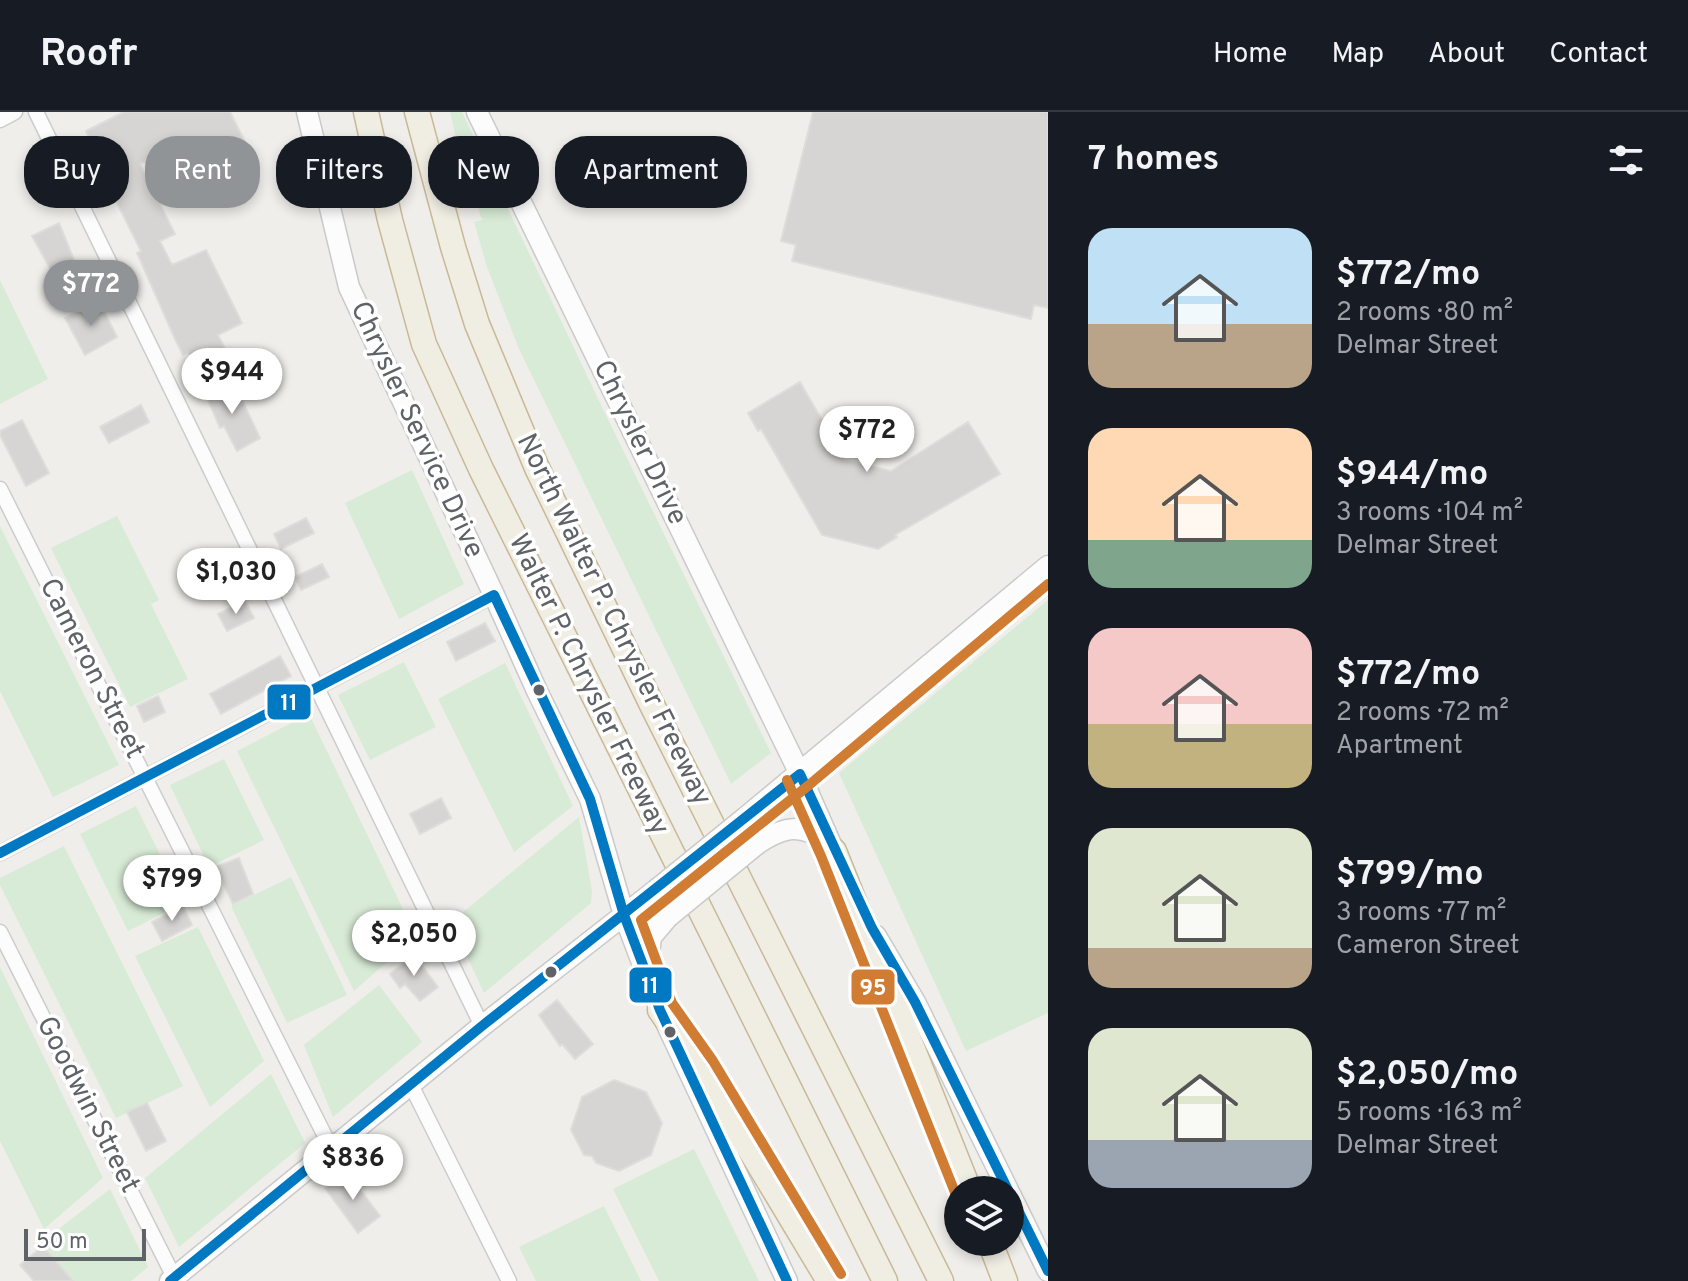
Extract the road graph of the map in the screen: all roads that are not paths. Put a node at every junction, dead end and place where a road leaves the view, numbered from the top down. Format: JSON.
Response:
{"nodes":[{"id":1,"x":15,"y":112,"type":"edge"},
{"id":2,"x":36,"y":112,"type":"edge"},
{"id":3,"x":307,"y":112,"type":"edge"},
{"id":4,"x":366,"y":112,"type":"edge"},
{"id":5,"x":417,"y":112,"type":"edge"},
{"id":6,"x":477,"y":112,"type":"edge"},
{"id":7,"x":0,"y":120,"type":"edge"},
{"id":8,"x":0,"y":489,"type":"edge"},
{"id":9,"x":1048,"y":566,"type":"edge"},
{"id":10,"x":494,"y":595,"type":"junction"},
{"id":11,"x":317,"y":688,"type":"junction"},
{"id":12,"x":800,"y":774,"type":"junction"},
{"id":13,"x":146,"y":777,"type":"junction"},
{"id":14,"x":832,"y":846,"type":"junction"},
{"id":15,"x":0,"y":853,"type":"edge"},
{"id":16,"x":624,"y":915,"type":"junction"},
{"id":17,"x":0,"y":932,"type":"edge"},
{"id":18,"x":647,"y":977,"type":"junction"},
{"id":19,"x":658,"y":1006,"type":"junction"},
{"id":20,"x":482,"y":1026,"type":"junction"},
{"id":21,"x":411,"y":1085,"type":"junction"},
{"id":22,"x":332,"y":1150,"type":"junction"},
{"id":23,"x":963,"y":1176,"type":"edge"},
{"id":24,"x":1001,"y":1176,"type":"edge"},
{"id":25,"x":1024,"y":1222,"type":"edge"},
{"id":26,"x":995,"y":1256,"type":"edge"},
{"id":27,"x":1048,"y":1271,"type":"edge"},
{"id":28,"x":172,"y":1279,"type":"edge"},
{"id":29,"x":509,"y":1281,"type":"edge"},
{"id":30,"x":787,"y":1281,"type":"edge"},
{"id":31,"x":829,"y":1281,"type":"edge"},
{"id":32,"x":885,"y":1281,"type":"edge"},
{"id":33,"x":941,"y":1281,"type":"edge"},
{"id":34,"x":1005,"y":1281,"type":"edge"}],
"edges":[{"from":1,"to":7,"type":"street"},
{"from":2,"to":11,"type":"street"},
{"from":3,"to":10,"type":"street","name":"Chrysler Service Drive"},
{"from":4,"to":32,"type":"highway","name":"Walter P. Chrysler Freeway"},
{"from":5,"to":33,"type":"highway","name":"North Walter P. Chrysler Freeway"},
{"from":6,"to":12,"type":"street","name":"Chrysler Drive"},
{"from":8,"to":13,"type":"street","name":"Cameron Street"},
{"from":9,"to":12,"type":"street"},
{"from":10,"to":11,"type":"street"},
{"from":10,"to":16,"type":"street","name":"Chrysler Service Drive"},
{"from":11,"to":13,"type":"street"},
{"from":11,"to":20,"type":"street"},
{"from":12,"to":14,"type":"street","name":"Chrysler Drive"},
{"from":12,"to":16,"type":"street","bridge":true},
{"from":13,"to":15,"type":"street"},
{"from":13,"to":22,"type":"street","name":"Cameron Street"},
{"from":14,"to":18,"type":"street","bridge":true},
{"from":14,"to":23,"type":"highway"},
{"from":14,"to":24,"type":"street","name":"Chrysler Drive"},
{"from":16,"to":18,"type":"street","name":"Chrysler Service Drive"},
{"from":16,"to":20,"type":"street"},
{"from":17,"to":28,"type":"street","name":"Goodwin Street"},
{"from":18,"to":19,"type":"street","name":"Chrysler Service Drive"},
{"from":19,"to":30,"type":"street"},
{"from":19,"to":31,"type":"highway"},
{"from":20,"to":21,"type":"street"},
{"from":21,"to":22,"type":"street"},
{"from":21,"to":29,"type":"street"},
{"from":22,"to":28,"type":"street"},
{"from":25,"to":27,"type":"street","name":"Chrysler Drive"},
{"from":26,"to":34,"type":"highway"}]}
